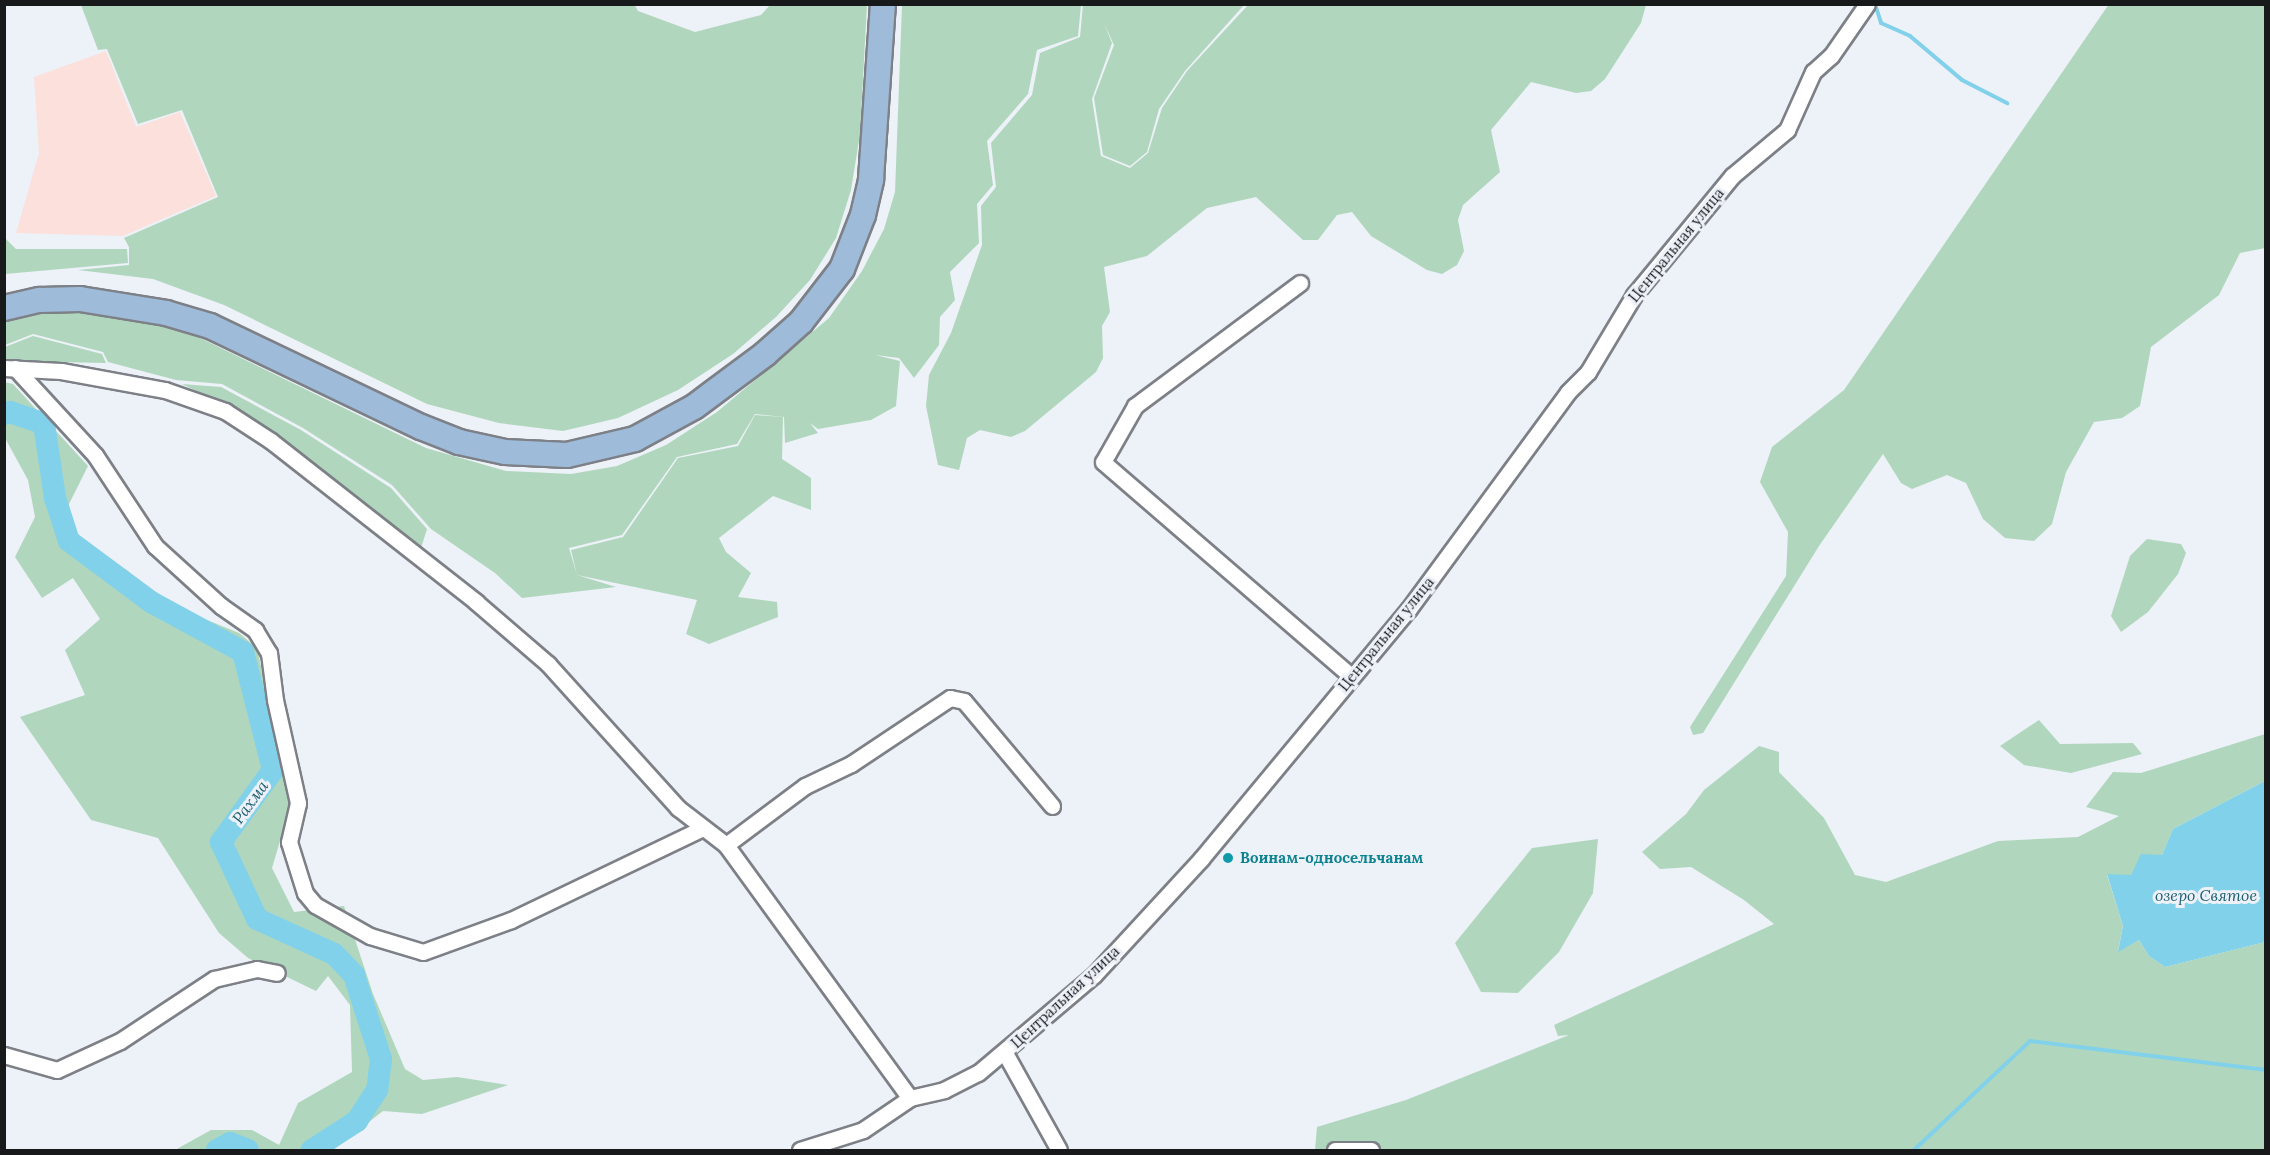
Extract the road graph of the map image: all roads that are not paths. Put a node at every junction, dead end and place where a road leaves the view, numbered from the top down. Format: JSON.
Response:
{"nodes":[{"id":1,"x":883,"y":4,"type":"edge"},
{"id":2,"x":1868,"y":4,"type":"edge"},
{"id":3,"x":1300,"y":283,"type":"dead end"},
{"id":4,"x":4,"y":308,"type":"edge"},
{"id":5,"x":10,"y":368,"type":"edge"},
{"id":6,"x":1351,"y":676,"type":"junction"},
{"id":7,"x":1052,"y":806,"type":"dead end"},
{"id":8,"x":701,"y":829,"type":"junction"},
{"id":9,"x":726,"y":845,"type":"junction"},
{"id":10,"x":277,"y":973,"type":"dead end"},
{"id":11,"x":1005,"y":1053,"type":"junction"},
{"id":12,"x":4,"y":1055,"type":"edge"},
{"id":13,"x":910,"y":1098,"type":"junction"},
{"id":14,"x":800,"y":1150,"type":"edge"},
{"id":15,"x":1059,"y":1150,"type":"edge"},
{"id":16,"x":1335,"y":1150,"type":"edge"},
{"id":17,"x":1371,"y":1150,"type":"edge"}],
"edges":[{"from":1,"to":4,"type":"main road"},
{"from":2,"to":6,"type":"street","name":"Центральная улица"},
{"from":3,"to":6,"type":"street"},
{"from":5,"to":8,"type":"street"},
{"from":5,"to":8,"type":"street"},
{"from":6,"to":11,"type":"street","name":"Центральная улица"},
{"from":7,"to":9,"type":"street"},
{"from":8,"to":9,"type":"street"},
{"from":9,"to":13,"type":"street"},
{"from":10,"to":12,"type":"street"},
{"from":11,"to":13,"type":"street","name":"Центральная улица"},
{"from":11,"to":15,"type":"street"},
{"from":13,"to":14,"type":"street","name":"Центральная улица"},
{"from":16,"to":17,"type":"street"}]}
